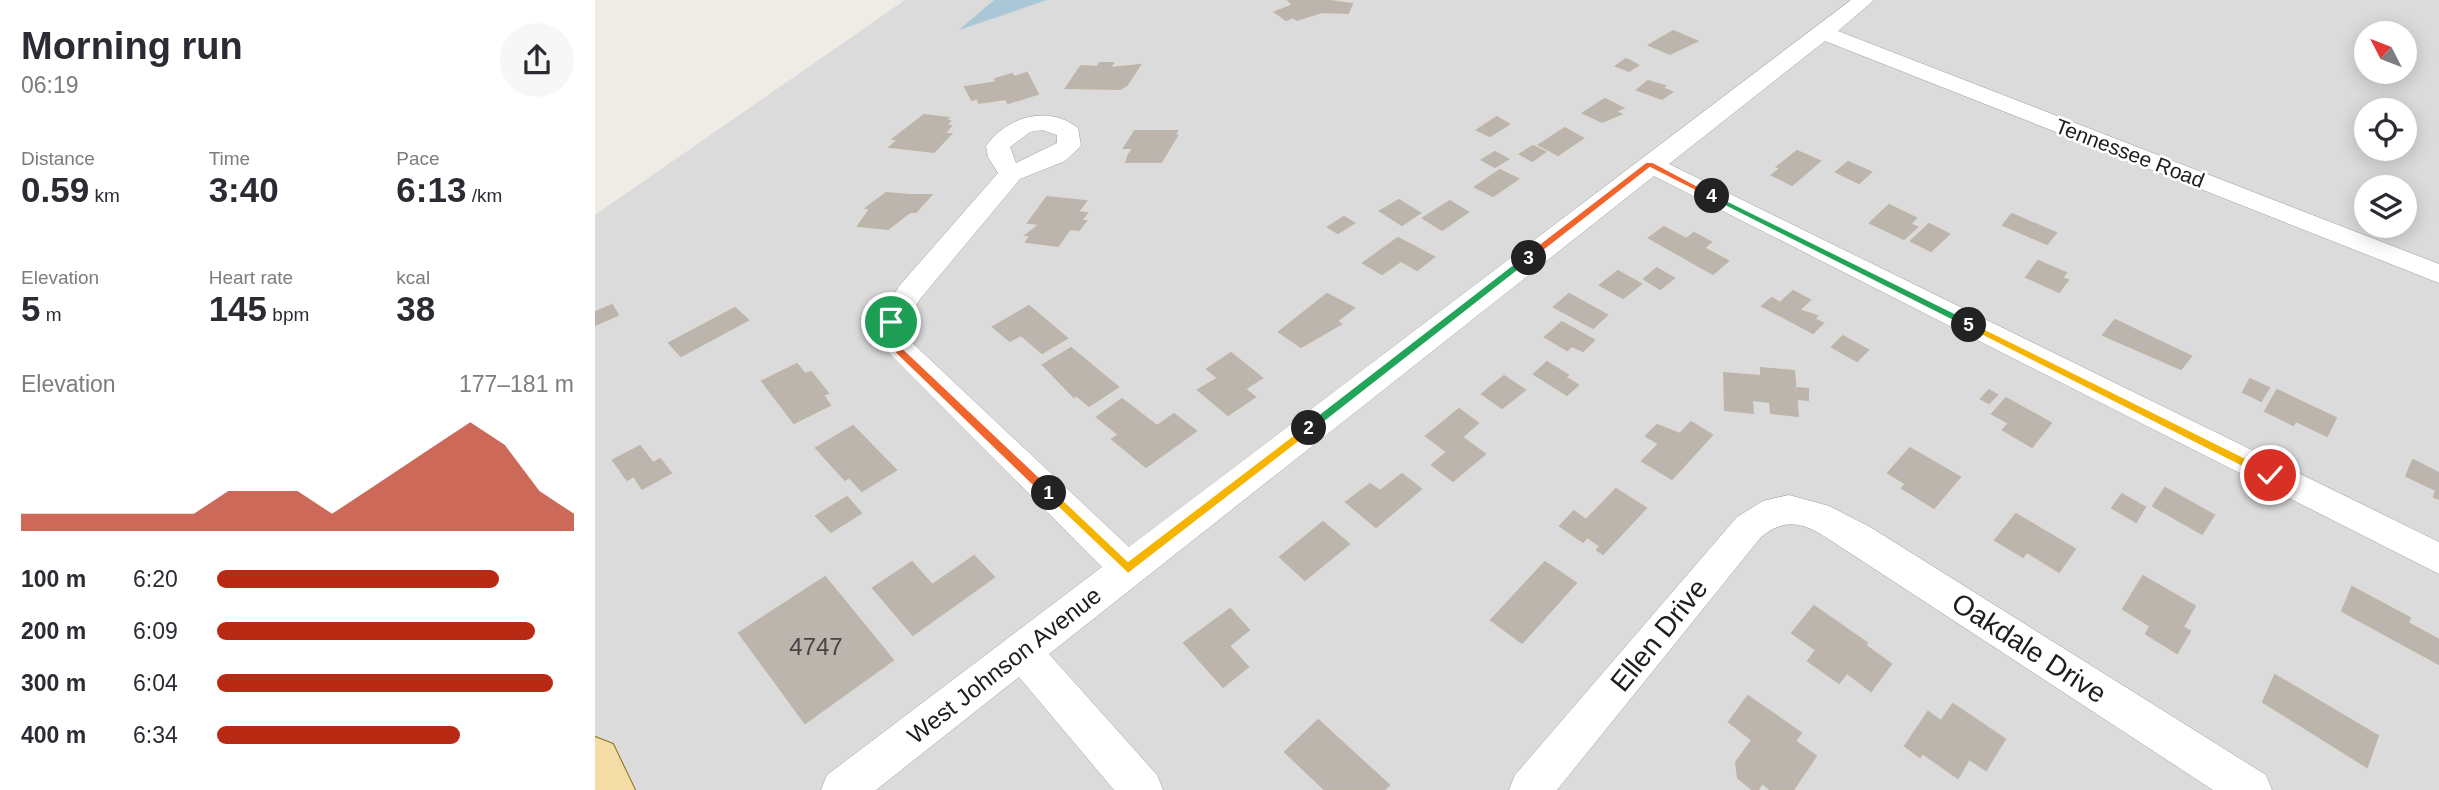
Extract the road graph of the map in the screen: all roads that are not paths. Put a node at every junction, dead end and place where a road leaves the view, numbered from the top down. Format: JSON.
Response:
{"nodes":[{"id":1,"x":1864,"y":0,"type":"edge"},
{"id":2,"x":1822,"y":32,"type":"junction"},
{"id":3,"x":1650,"y":164,"type":"junction"},
{"id":4,"x":1011,"y":174,"type":"dead end"},
{"id":5,"x":2439,"y":274,"type":"edge"},
{"id":6,"x":1805,"y":509,"type":"joint"},
{"id":7,"x":2439,"y":559,"type":"edge"},
{"id":8,"x":1128,"y":569,"type":"junction"},
{"id":9,"x":1022,"y":651,"type":"junction"},
{"id":10,"x":595,"y":762,"type":"edge"},
{"id":11,"x":609,"y":790,"type":"edge"},
{"id":12,"x":842,"y":790,"type":"edge"},
{"id":13,"x":1142,"y":790,"type":"edge"},
{"id":14,"x":1530,"y":790,"type":"edge"},
{"id":15,"x":2251,"y":790,"type":"edge"}],
"edges":[{"from":1,"to":2,"type":"street","name":"West Johnson Avenue"},
{"from":2,"to":3,"type":"street","name":"West Johnson Avenue"},
{"from":2,"to":5,"type":"street","name":"Tennessee Road"},
{"from":3,"to":7,"type":"street"},
{"from":3,"to":8,"type":"street","name":"West Johnson Avenue"},
{"from":4,"to":8,"type":"street"},
{"from":6,"to":14,"type":"street","name":"Ellen Drive"},
{"from":6,"to":15,"type":"street","name":"Oakdale Drive"},
{"from":8,"to":9,"type":"street","name":"West Johnson Avenue"},
{"from":9,"to":12,"type":"street","name":"West Johnson Avenue"},
{"from":9,"to":13,"type":"street"},
{"from":10,"to":11,"type":"main road"}]}
